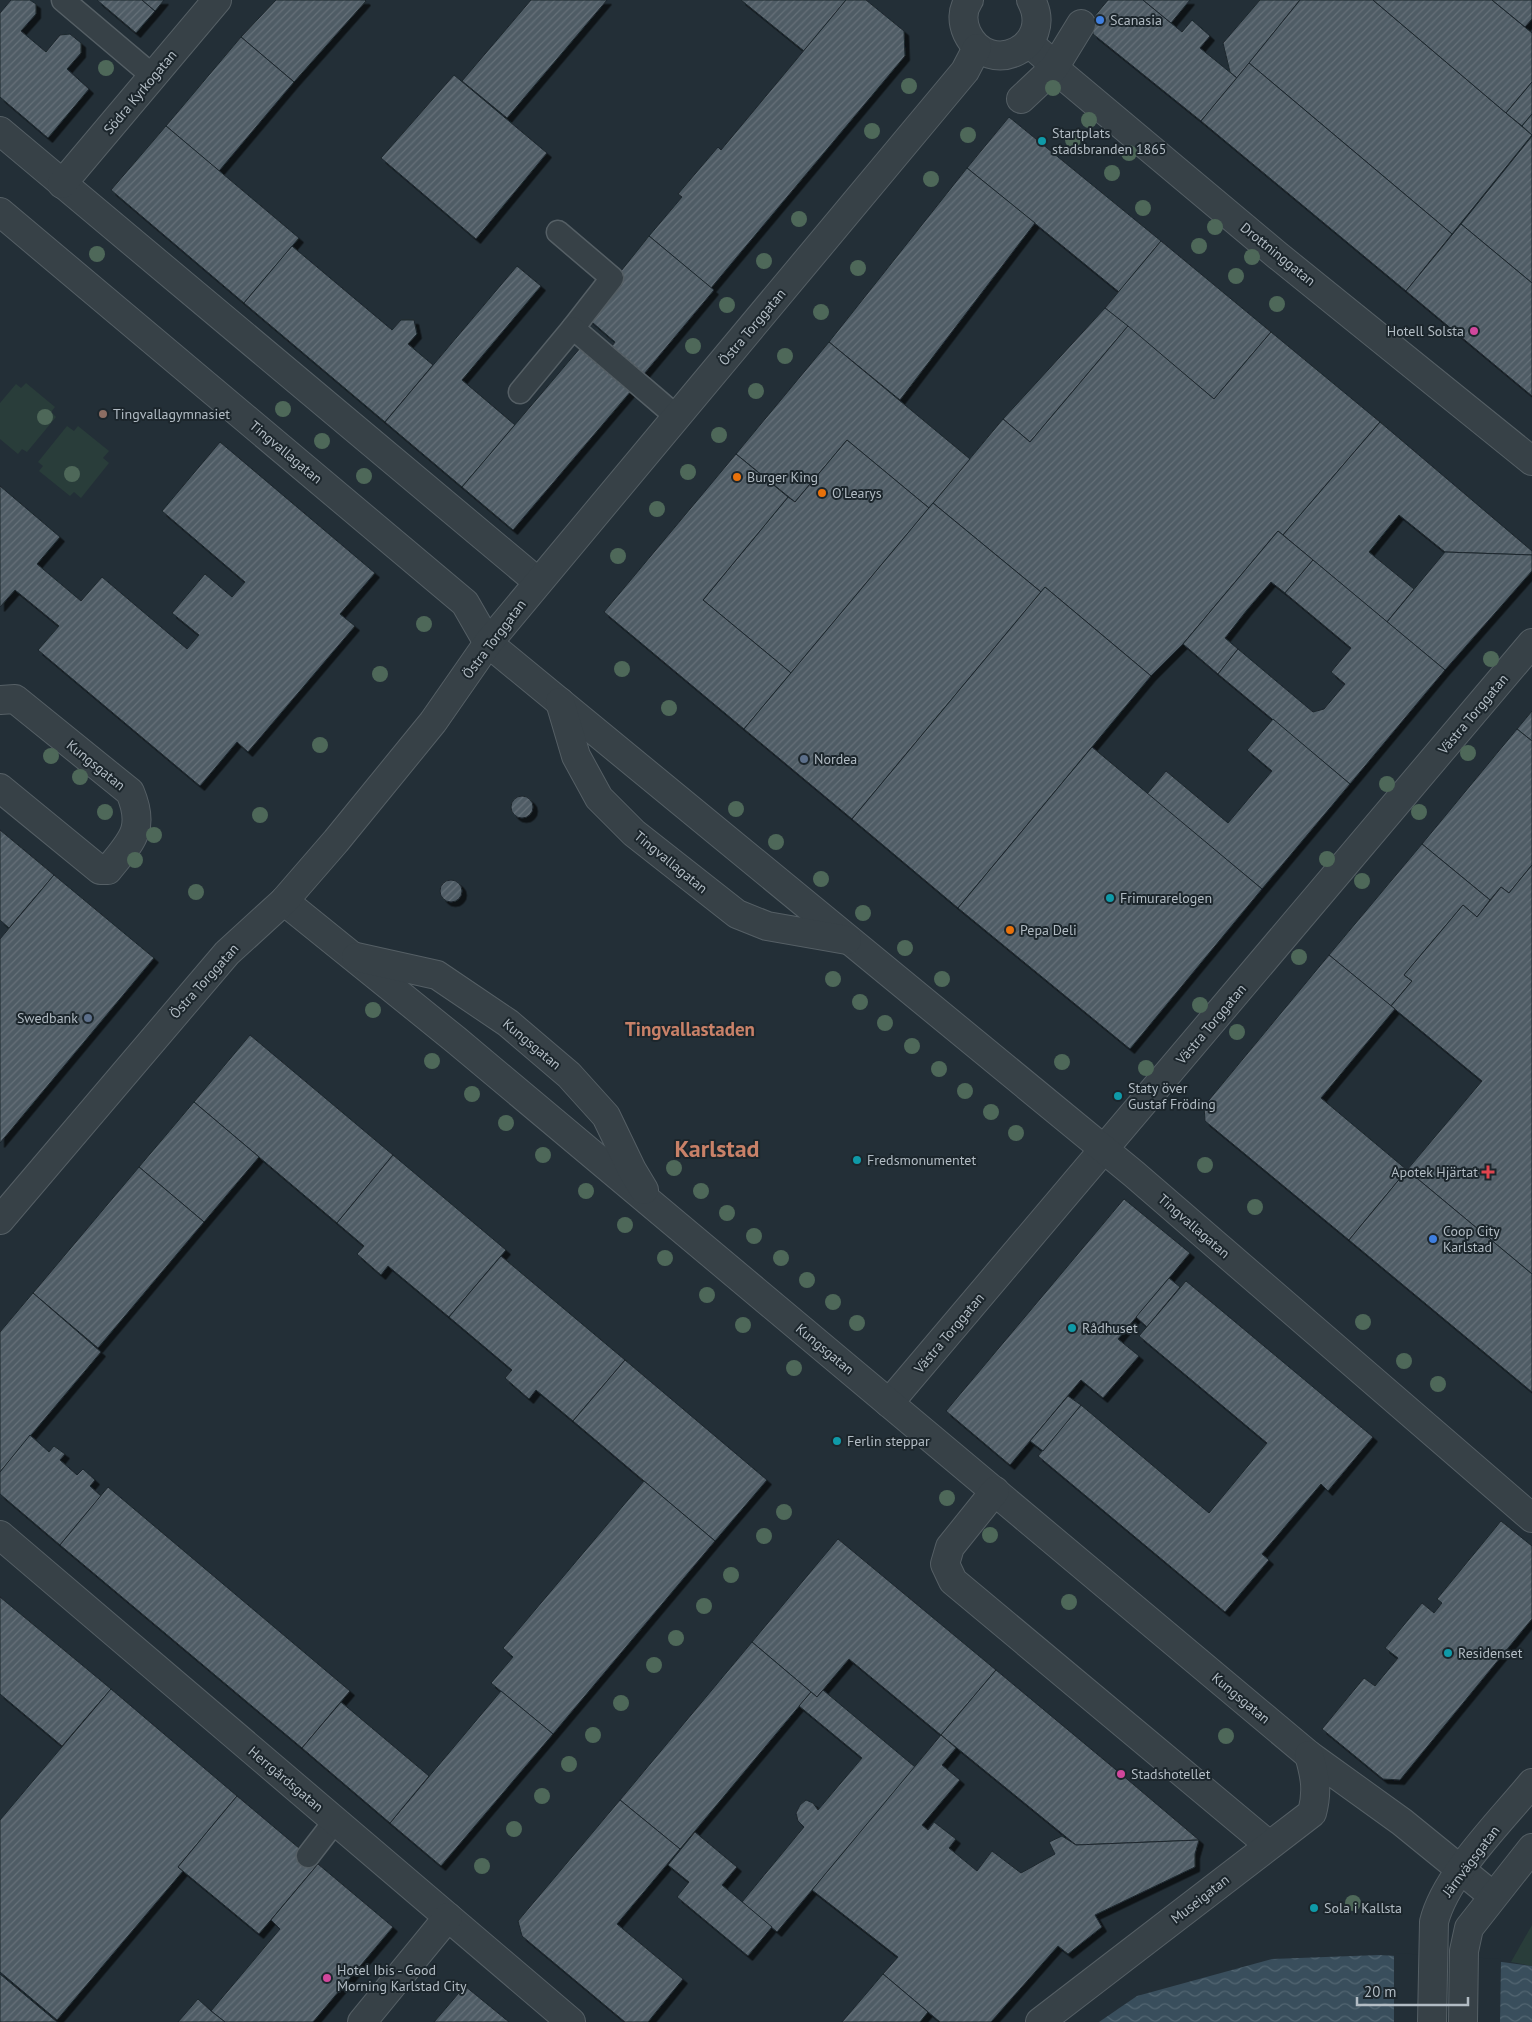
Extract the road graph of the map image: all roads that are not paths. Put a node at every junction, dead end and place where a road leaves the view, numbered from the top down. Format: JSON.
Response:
{"nodes":[{"id":1,"x":63,"y":0,"type":"edge"},
{"id":2,"x":217,"y":0,"type":"edge"},
{"id":3,"x":969,"y":0,"type":"edge"},
{"id":4,"x":1031,"y":0,"type":"edge"},
{"id":5,"x":1081,"y":24,"type":"dead end"},
{"id":6,"x":1028,"y":42,"type":"junction"},
{"id":7,"x":977,"y":48,"type":"junction"},
{"id":8,"x":1054,"y":68,"type":"junction"},
{"id":9,"x":154,"y":77,"type":"junction"},
{"id":10,"x":1021,"y":99,"type":"dead end"},
{"id":11,"x":0,"y":131,"type":"edge"},
{"id":12,"x":62,"y":184,"type":"junction"},
{"id":13,"x":0,"y":212,"type":"edge"},
{"id":14,"x":558,"y":232,"type":"dead end"},
{"id":15,"x":573,"y":328,"type":"junction"},
{"id":16,"x":520,"y":392,"type":"dead end"},
{"id":17,"x":677,"y":417,"type":"junction"},
{"id":18,"x":1532,"y":461,"type":"edge"},
{"id":19,"x":538,"y":582,"type":"junction"},
{"id":20,"x":488,"y":643,"type":"junction"},
{"id":21,"x":1532,"y":643,"type":"edge"},
{"id":22,"x":0,"y":700,"type":"edge"},
{"id":23,"x":560,"y":702,"type":"junction"},
{"id":24,"x":0,"y":788,"type":"edge"},
{"id":25,"x":284,"y":901,"type":"junction"},
{"id":26,"x":850,"y":941,"type":"junction"},
{"id":27,"x":350,"y":956,"type":"junction"},
{"id":28,"x":1105,"y":1149,"type":"junction"},
{"id":29,"x":655,"y":1207,"type":"junction"},
{"id":30,"x":0,"y":1220,"type":"edge"},
{"id":31,"x":889,"y":1404,"type":"junction"},
{"id":32,"x":994,"y":1491,"type":"junction"},
{"id":33,"x":1532,"y":1518,"type":"edge"},
{"id":34,"x":0,"y":1535,"type":"edge"},
{"id":35,"x":1309,"y":1754,"type":"junction"},
{"id":36,"x":1532,"y":1783,"type":"edge"},
{"id":37,"x":336,"y":1821,"type":"junction"},
{"id":38,"x":1269,"y":1845,"type":"junction"},
{"id":39,"x":1532,"y":1848,"type":"edge"},
{"id":40,"x":308,"y":1856,"type":"dead end"},
{"id":41,"x":1460,"y":1871,"type":"junction"},
{"id":42,"x":1493,"y":1896,"type":"junction"},
{"id":43,"x":448,"y":1917,"type":"junction"},
{"id":44,"x":362,"y":2022,"type":"edge"},
{"id":45,"x":572,"y":2022,"type":"edge"},
{"id":46,"x":1040,"y":2022,"type":"edge"},
{"id":47,"x":1432,"y":2022,"type":"edge"},
{"id":48,"x":1463,"y":2022,"type":"edge"}],
"edges":[{"from":1,"to":9,"type":"lane"},
{"from":2,"to":9,"type":"street","name":"Södra Kyrkogatan"},
{"from":3,"to":7,"type":"street"},
{"from":4,"to":6,"type":"street"},
{"from":5,"to":8,"type":"street"},
{"from":6,"to":7,"type":"street"},
{"from":6,"to":8,"type":"street","name":"Drottninggatan"},
{"from":7,"to":17,"type":"street","name":"Östra Torggatan"},
{"from":8,"to":10,"type":"street"},
{"from":8,"to":18,"type":"street","name":"Drottninggatan"},
{"from":9,"to":12,"type":"street","name":"Södra Kyrkogatan"},
{"from":11,"to":12,"type":"street"},
{"from":12,"to":19,"type":"street"},
{"from":13,"to":20,"type":"street","name":"Tingvallagatan"},
{"from":14,"to":15,"type":"lane"},
{"from":15,"to":16,"type":"lane"},
{"from":15,"to":17,"type":"lane"},
{"from":17,"to":19,"type":"street","name":"Östra Torggatan"},
{"from":19,"to":20,"type":"street","name":"Östra Torggatan"},
{"from":20,"to":23,"type":"street","name":"Tingvallagatan"},
{"from":20,"to":25,"type":"street","name":"Östra Torggatan"},
{"from":21,"to":28,"type":"street","name":"Västra Torggatan"},
{"from":22,"to":24,"type":"street","name":"Kungsgatan"},
{"from":23,"to":26,"type":"street","name":"Tingvallagatan"},
{"from":23,"to":26,"type":"street","name":"Tingvallagatan"},
{"from":25,"to":27,"type":"street","name":"Kungsgatan"},
{"from":25,"to":30,"type":"street","name":"Östra Torggatan"},
{"from":26,"to":28,"type":"street","name":"Tingvallagatan"},
{"from":27,"to":29,"type":"street","name":"Kungsgatan"},
{"from":27,"to":29,"type":"street","name":"Kungsgatan"},
{"from":28,"to":31,"type":"street","name":"Västra Torggatan"},
{"from":28,"to":33,"type":"street","name":"Tingvallagatan"},
{"from":29,"to":31,"type":"street","name":"Kungsgatan"},
{"from":31,"to":32,"type":"street","name":"Kungsgatan"},
{"from":32,"to":35,"type":"street","name":"Kungsgatan"},
{"from":32,"to":38,"type":"street"},
{"from":34,"to":37,"type":"street","name":"Herrgårdsgatan"},
{"from":35,"to":38,"type":"street","name":"Museigatan"},
{"from":35,"to":41,"type":"street","name":"Kungsgatan"},
{"from":36,"to":41,"type":"street","name":"Järnvägsgatan"},
{"from":37,"to":40,"type":"lane"},
{"from":37,"to":43,"type":"street","name":"Herrgårdsgatan"},
{"from":38,"to":46,"type":"street","name":"Museigatan"},
{"from":39,"to":42,"type":"street"},
{"from":41,"to":42,"type":"street","name":"Kungsgatan"},
{"from":41,"to":47,"type":"street","name":"Järnvägsgatan"},
{"from":42,"to":48,"type":"street"},
{"from":43,"to":44,"type":"street"},
{"from":43,"to":45,"type":"street","name":"Herrgårdsgatan"}]}
